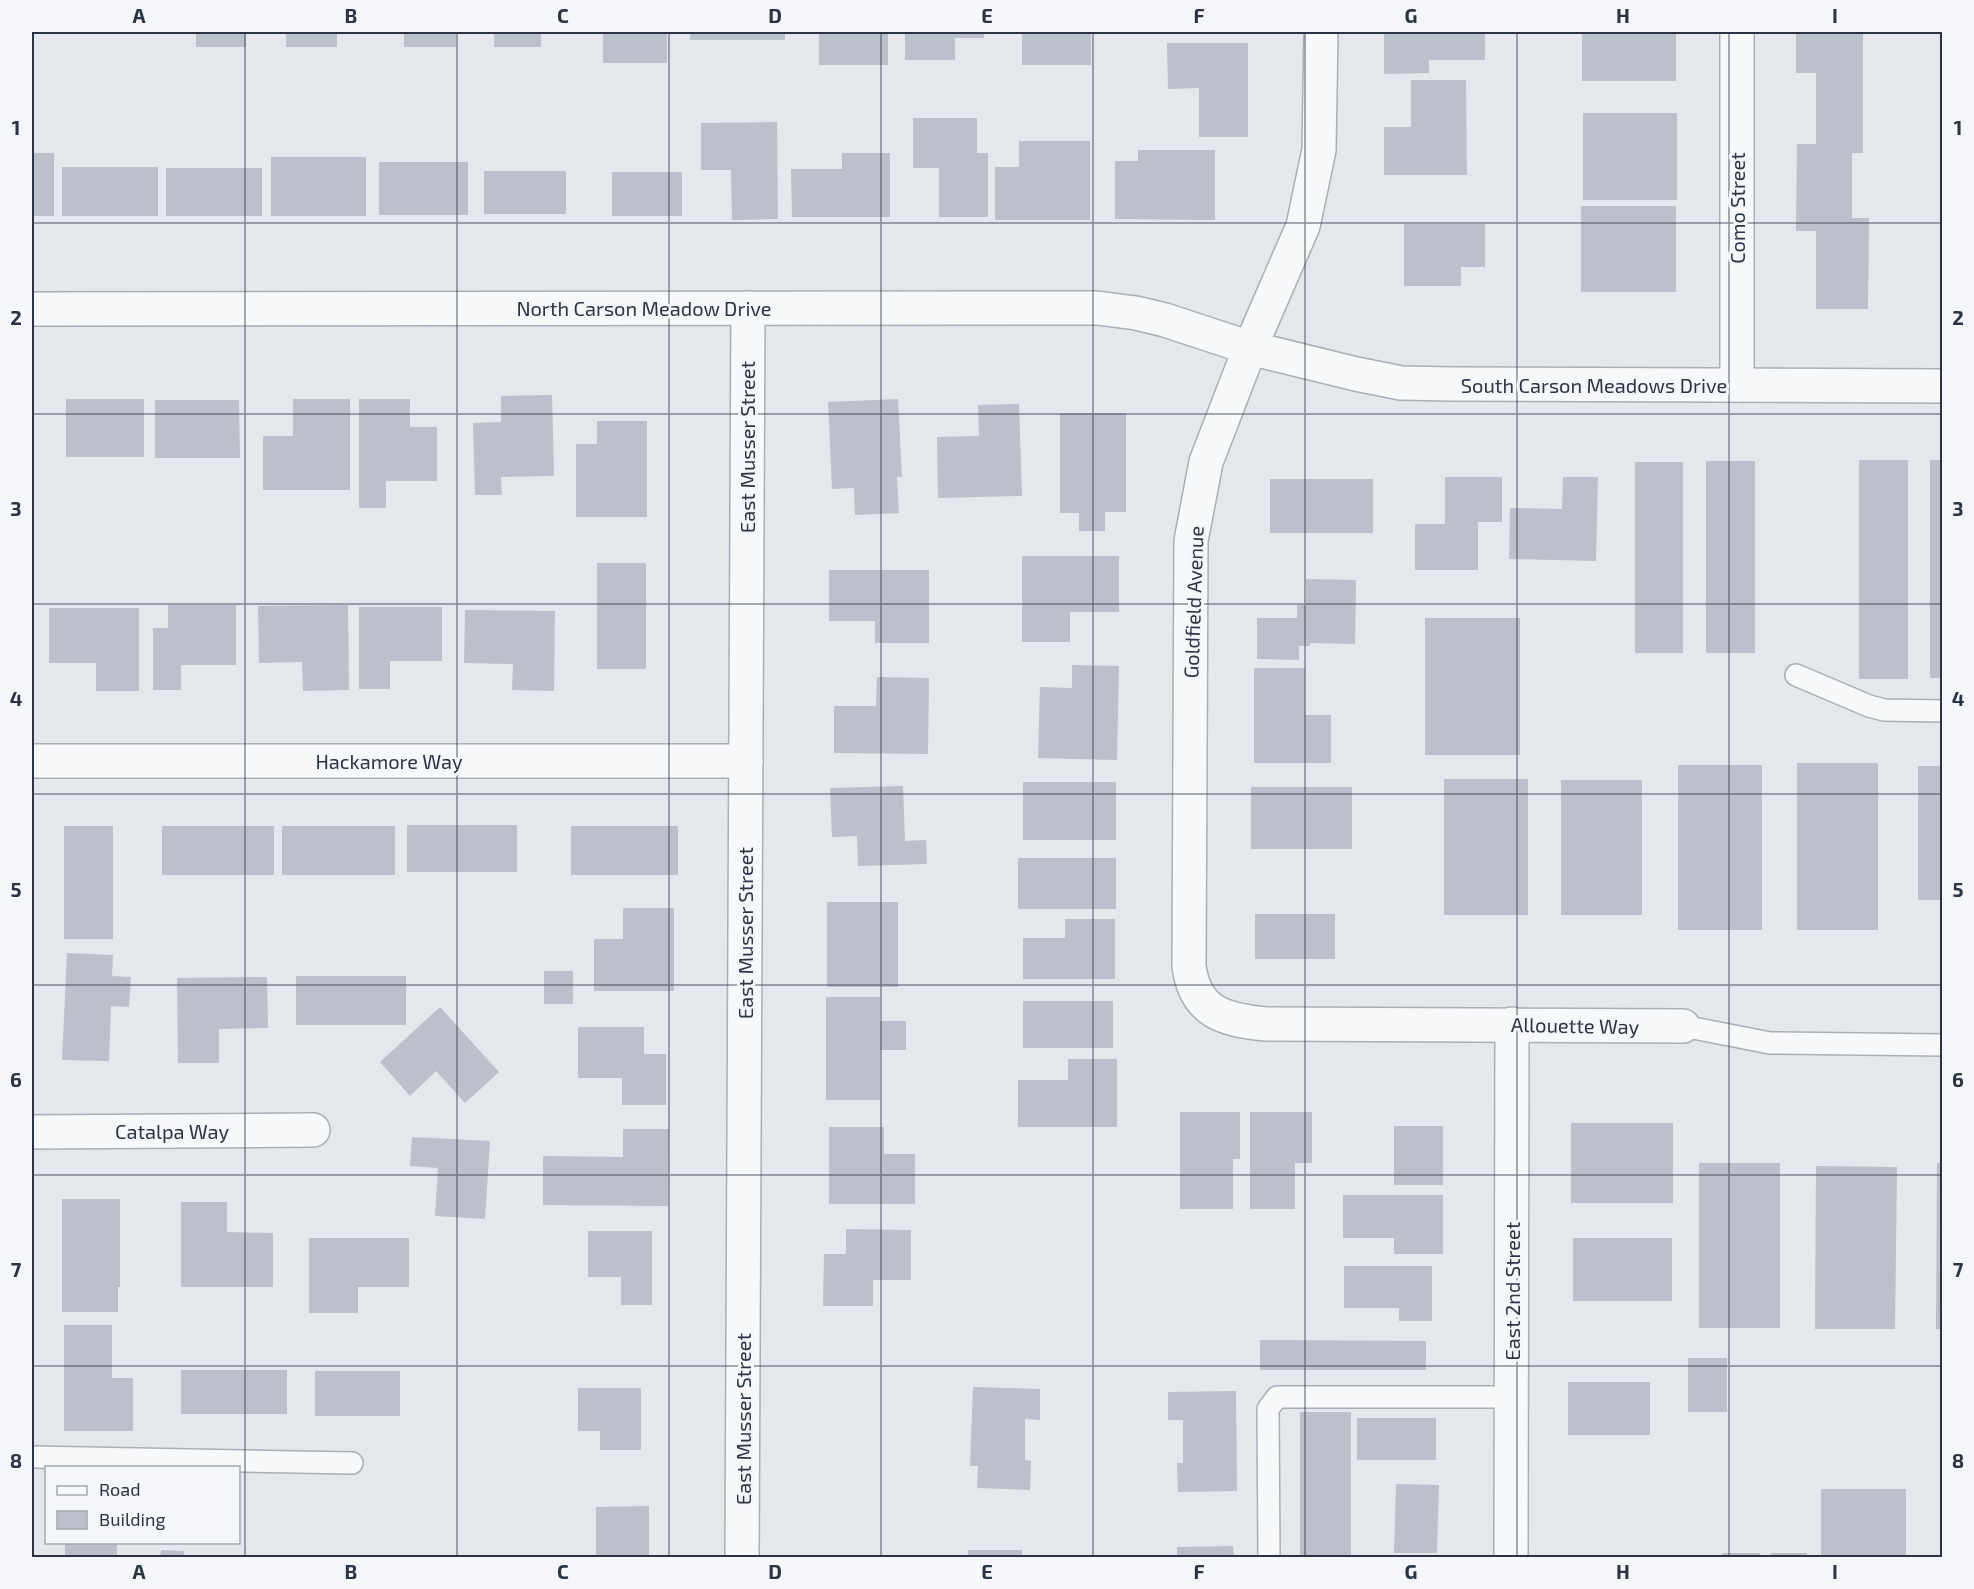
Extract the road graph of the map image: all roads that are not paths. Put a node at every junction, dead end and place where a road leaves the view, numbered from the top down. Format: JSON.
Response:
{"nodes":[{"id":1,"x":1321,"y":32,"type":"edge"},
{"id":2,"x":1737,"y":32,"type":"edge"},
{"id":3,"x":747,"y":308,"type":"junction"},
{"id":4,"x":32,"y":309,"type":"edge"},
{"id":5,"x":1250,"y":348,"type":"junction"},
{"id":6,"x":1737,"y":385,"type":"junction"},
{"id":7,"x":1942,"y":386,"type":"edge"},
{"id":8,"x":1796,"y":675,"type":"dead end"},
{"id":9,"x":1942,"y":711,"type":"edge"},
{"id":10,"x":32,"y":761,"type":"edge"},
{"id":11,"x":746,"y":761,"type":"junction"},
{"id":12,"x":1209,"y":1008,"type":"joint"},
{"id":13,"x":1512,"y":1024,"type":"junction"},
{"id":14,"x":1683,"y":1026,"type":"joint"},
{"id":15,"x":1942,"y":1045,"type":"edge"},
{"id":16,"x":313,"y":1130,"type":"dead end"},
{"id":17,"x":32,"y":1132,"type":"edge"},
{"id":18,"x":1512,"y":1397,"type":"junction"},
{"id":19,"x":32,"y":1457,"type":"edge"},
{"id":20,"x":352,"y":1463,"type":"dead end"},
{"id":21,"x":742,"y":1557,"type":"edge"},
{"id":22,"x":1269,"y":1557,"type":"edge"},
{"id":23,"x":1511,"y":1557,"type":"edge"}],
"edges":[{"from":1,"to":5,"type":"street","name":"Goldfield Avenue"},
{"from":2,"to":6,"type":"street","name":"Como Street"},
{"from":3,"to":4,"type":"street","name":"North Carson Meadow Drive"},
{"from":3,"to":5,"type":"street","name":"North Carson Meadow Drive"},
{"from":3,"to":11,"type":"street","name":"East Musser Street"},
{"from":5,"to":6,"type":"street","name":"South Carson Meadows Drive"},
{"from":5,"to":12,"type":"street","name":"Goldfield Avenue"},
{"from":6,"to":7,"type":"street","name":"South Carson Meadows Drive"},
{"from":8,"to":9,"type":"lane"},
{"from":10,"to":11,"type":"street","name":"Hackamore Way"},
{"from":11,"to":21,"type":"street","name":"East Musser Street"},
{"from":12,"to":13,"type":"street","name":"Allouette Way"},
{"from":13,"to":14,"type":"street","name":"Allouette Way"},
{"from":13,"to":18,"type":"street","name":"East 2nd Street"},
{"from":14,"to":15,"type":"lane","name":"Allouette Way"},
{"from":16,"to":17,"type":"street","name":"Catalpa Way"},
{"from":18,"to":22,"type":"lane"},
{"from":18,"to":23,"type":"street","name":"East 2nd Street"},
{"from":19,"to":20,"type":"lane"}]}
